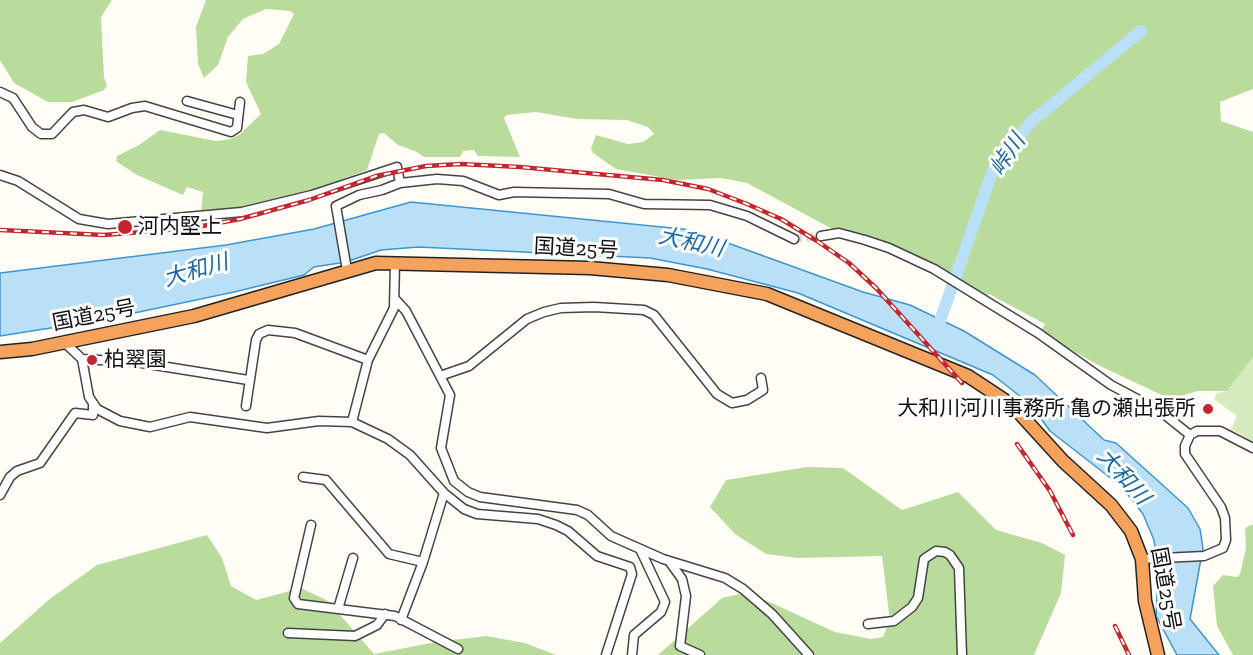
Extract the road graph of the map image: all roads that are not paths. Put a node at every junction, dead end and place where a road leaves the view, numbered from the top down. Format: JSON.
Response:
{"nodes":[{"id":1,"x":0,"y":92,"type":"edge"},
{"id":2,"x":187,"y":101,"type":"dead end"},
{"id":3,"x":240,"y":102,"type":"dead end"},
{"id":4,"x":238,"y":115,"type":"junction"},
{"id":5,"x":0,"y":175,"type":"edge"},
{"id":6,"x":400,"y":183,"type":"junction"},
{"id":7,"x":820,"y":236,"type":"tunnel mouth"},
{"id":8,"x":794,"y":239,"type":"tunnel mouth"},
{"id":9,"x":395,"y":263,"type":"junction"},
{"id":10,"x":346,"y":265,"type":"junction"},
{"id":11,"x":395,"y":299,"type":"junction"},
{"id":12,"x":64,"y":342,"type":"junction"},
{"id":13,"x":0,"y":352,"type":"edge"},
{"id":14,"x":82,"y":359,"type":"junction"},
{"id":15,"x":368,"y":360,"type":"junction"},
{"id":16,"x":440,"y":376,"type":"junction"},
{"id":17,"x":761,"y":378,"type":"dead end"},
{"id":18,"x":248,"y":380,"type":"junction"},
{"id":19,"x":93,"y":403,"type":"junction"},
{"id":20,"x":246,"y":406,"type":"dead end"},
{"id":21,"x":352,"y":422,"type":"junction"},
{"id":22,"x":1190,"y":435,"type":"junction"},
{"id":23,"x":1253,"y":448,"type":"edge"},
{"id":24,"x":303,"y":477,"type":"dead end"},
{"id":25,"x":444,"y":493,"type":"junction"},
{"id":26,"x":0,"y":495,"type":"edge"},
{"id":27,"x":311,"y":525,"type":"dead end"},
{"id":28,"x":640,"y":549,"type":"junction"},
{"id":29,"x":353,"y":558,"type":"dead end"},
{"id":30,"x":1146,"y":559,"type":"junction"},
{"id":31,"x":669,"y":561,"type":"junction"},
{"id":32,"x":423,"y":562,"type":"junction"},
{"id":33,"x":338,"y":609,"type":"junction"},
{"id":34,"x":385,"y":614,"type":"junction"},
{"id":35,"x":401,"y":620,"type":"junction"},
{"id":36,"x":868,"y":624,"type":"dead end"},
{"id":37,"x":288,"y":633,"type":"dead end"},
{"id":38,"x":458,"y":649,"type":"dead end"},
{"id":39,"x":606,"y":655,"type":"edge"},
{"id":40,"x":632,"y":655,"type":"edge"},
{"id":41,"x":700,"y":655,"type":"edge"},
{"id":42,"x":810,"y":655,"type":"edge"},
{"id":43,"x":962,"y":655,"type":"edge"},
{"id":44,"x":1158,"y":655,"type":"edge"}],
"edges":[{"from":1,"to":4,"type":"street"},
{"from":2,"to":4,"type":"street"},
{"from":3,"to":4,"type":"street"},
{"from":5,"to":6,"type":"street"},
{"from":6,"to":8,"type":"street"},
{"from":6,"to":10,"type":"street"},
{"from":7,"to":22,"type":"street"},
{"from":9,"to":10,"type":"highway","name":"国道25号"},
{"from":9,"to":11,"type":"street"},
{"from":9,"to":30,"type":"highway","name":"国道25号"},
{"from":10,"to":12,"type":"highway","name":"国道25号"},
{"from":11,"to":15,"type":"street"},
{"from":11,"to":16,"type":"street"},
{"from":12,"to":13,"type":"highway","name":"国道25号"},
{"from":12,"to":14,"type":"street"},
{"from":14,"to":18,"type":"street"},
{"from":14,"to":19,"type":"street"},
{"from":15,"to":18,"type":"street"},
{"from":15,"to":21,"type":"street"},
{"from":16,"to":17,"type":"street"},
{"from":16,"to":28,"type":"street"},
{"from":18,"to":20,"type":"street"},
{"from":19,"to":21,"type":"street"},
{"from":19,"to":26,"type":"street"},
{"from":21,"to":25,"type":"street"},
{"from":22,"to":23,"type":"street"},
{"from":22,"to":30,"type":"street"},
{"from":24,"to":32,"type":"street"},
{"from":25,"to":32,"type":"street"},
{"from":25,"to":39,"type":"street"},
{"from":27,"to":33,"type":"street"},
{"from":28,"to":31,"type":"street"},
{"from":28,"to":40,"type":"street"},
{"from":29,"to":33,"type":"street"},
{"from":30,"to":44,"type":"highway","name":"国道25号"},
{"from":31,"to":41,"type":"street"},
{"from":31,"to":42,"type":"street"},
{"from":32,"to":35,"type":"street"},
{"from":33,"to":34,"type":"street"},
{"from":34,"to":35,"type":"street"},
{"from":34,"to":37,"type":"street"},
{"from":35,"to":38,"type":"street"},
{"from":36,"to":43,"type":"street"}]}
